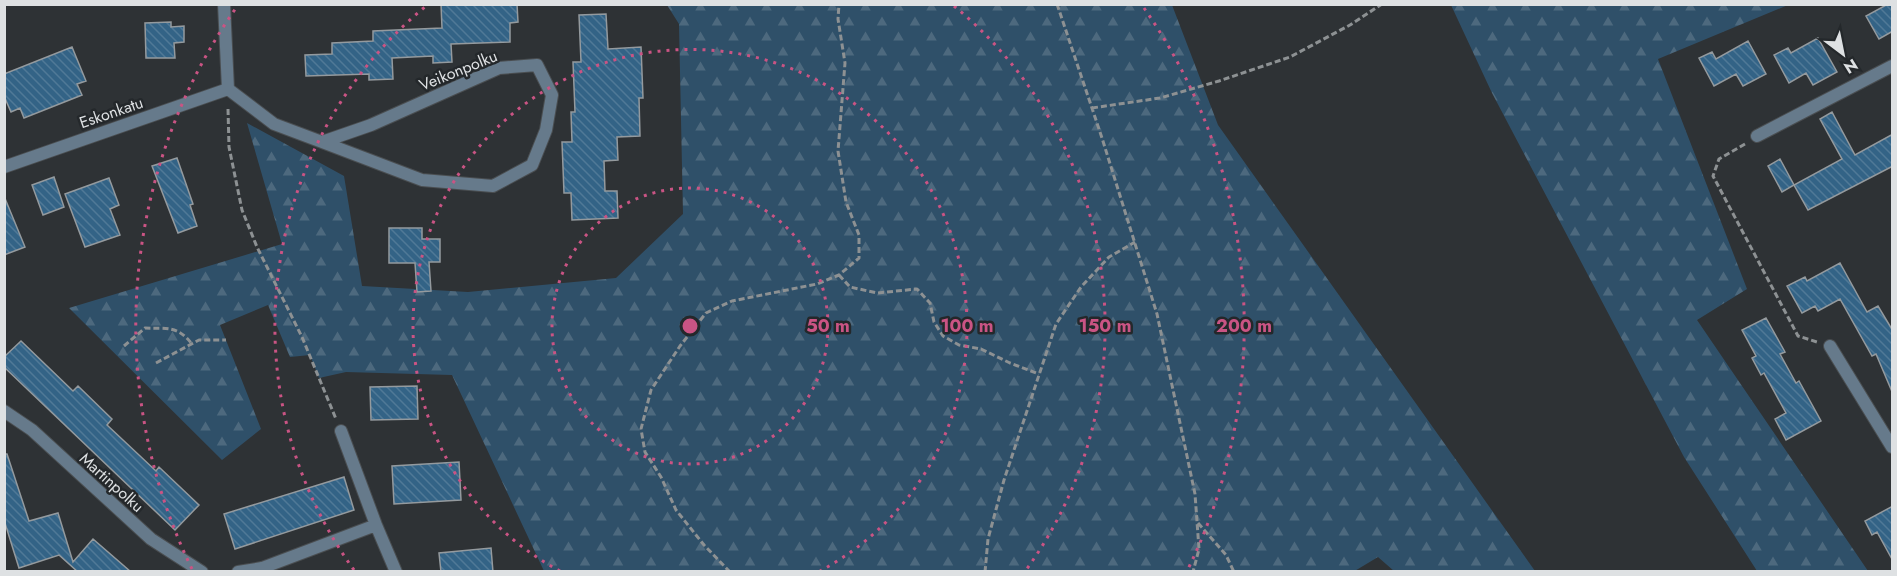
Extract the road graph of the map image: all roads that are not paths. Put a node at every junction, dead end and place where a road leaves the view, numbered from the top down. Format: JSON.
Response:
{"nodes":[{"id":1,"x":224,"y":4,"type":"edge"},
{"id":2,"x":1893,"y":66,"type":"edge"},
{"id":3,"x":228,"y":89,"type":"junction"},
{"id":4,"x":1757,"y":136,"type":"road end"},
{"id":5,"x":322,"y":142,"type":"junction"},
{"id":6,"x":4,"y":167,"type":"edge"},
{"id":7,"x":1830,"y":346,"type":"road end"},
{"id":8,"x":4,"y":411,"type":"edge"},
{"id":9,"x":341,"y":432,"type":"road end"},
{"id":10,"x":1893,"y":447,"type":"edge"},
{"id":11,"x":376,"y":525,"type":"junction"},
{"id":12,"x":202,"y":572,"type":"edge"},
{"id":13,"x":238,"y":572,"type":"edge"},
{"id":14,"x":396,"y":572,"type":"edge"}],
"edges":[{"from":1,"to":3,"type":"street"},
{"from":2,"to":4,"type":"street"},
{"from":3,"to":5,"type":"street","name":"Veikonpolku"},
{"from":3,"to":6,"type":"street","name":"Eskonkatu"},
{"from":5,"to":5,"type":"street","name":"Veikonpolku"},
{"from":7,"to":10,"type":"street"},
{"from":8,"to":12,"type":"street","name":"Martinpolku"},
{"from":9,"to":11,"type":"street"},
{"from":11,"to":13,"type":"street"},
{"from":11,"to":14,"type":"street"}]}
